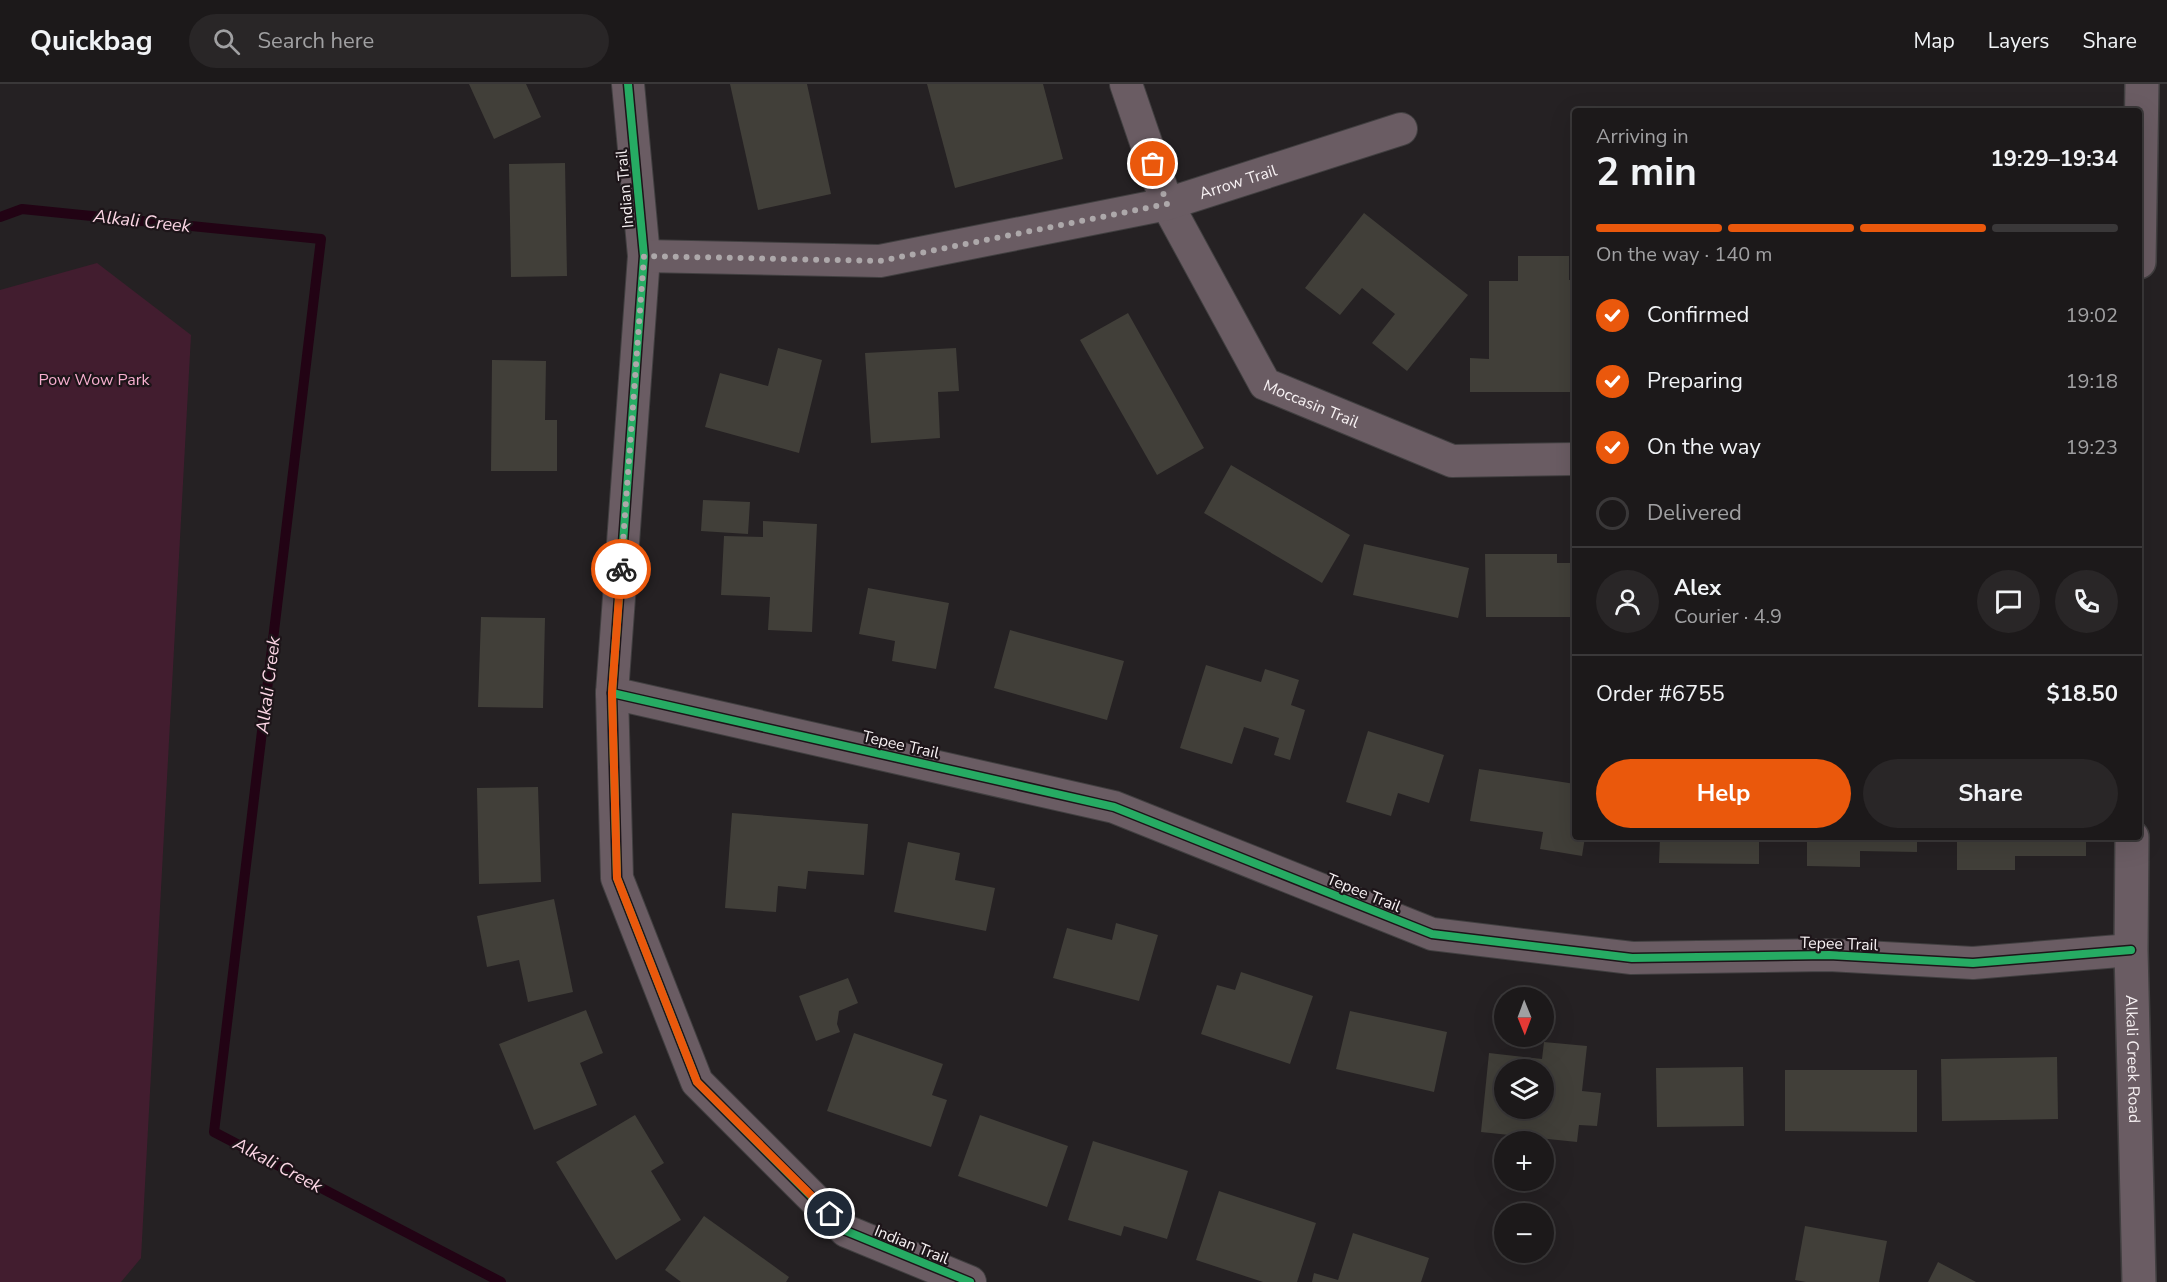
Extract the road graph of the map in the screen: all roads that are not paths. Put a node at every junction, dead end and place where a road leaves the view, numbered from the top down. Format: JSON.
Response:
{"nodes":[{"id":1,"x":628,"y":84,"type":"edge"},
{"id":2,"x":1126,"y":84,"type":"edge"},
{"id":3,"x":2142,"y":84,"type":"edge"},
{"id":4,"x":2142,"y":108,"type":"edge"},
{"id":5,"x":1401,"y":129,"type":"dead end"},
{"id":6,"x":1167,"y":204,"type":"junction"},
{"id":7,"x":644,"y":256,"type":"junction"},
{"id":8,"x":1572,"y":459,"type":"edge"},
{"id":9,"x":612,"y":693,"type":"junction"},
{"id":10,"x":2132,"y":840,"type":"edge"},
{"id":11,"x":2131,"y":950,"type":"junction"},
{"id":12,"x":970,"y":1282,"type":"edge"},
{"id":13,"x":2139,"y":1282,"type":"edge"}],
"edges":[{"from":1,"to":7,"type":"street","name":"Indian Trail"},
{"from":2,"to":6,"type":"street","name":"Moccasin Trail"},
{"from":3,"to":4,"type":"street"},
{"from":5,"to":6,"type":"street","name":"Arrow Trail"},
{"from":6,"to":7,"type":"street","name":"Arrow Trail"},
{"from":6,"to":8,"type":"street","name":"Moccasin Trail"},
{"from":7,"to":9,"type":"street","name":"Indian Trail"},
{"from":9,"to":11,"type":"street","name":"Tepee Trail"},
{"from":9,"to":12,"type":"street","name":"Indian Trail"},
{"from":10,"to":11,"type":"street","name":"Alkali Creek Road"},
{"from":11,"to":13,"type":"street","name":"Alkali Creek Road"}]}
